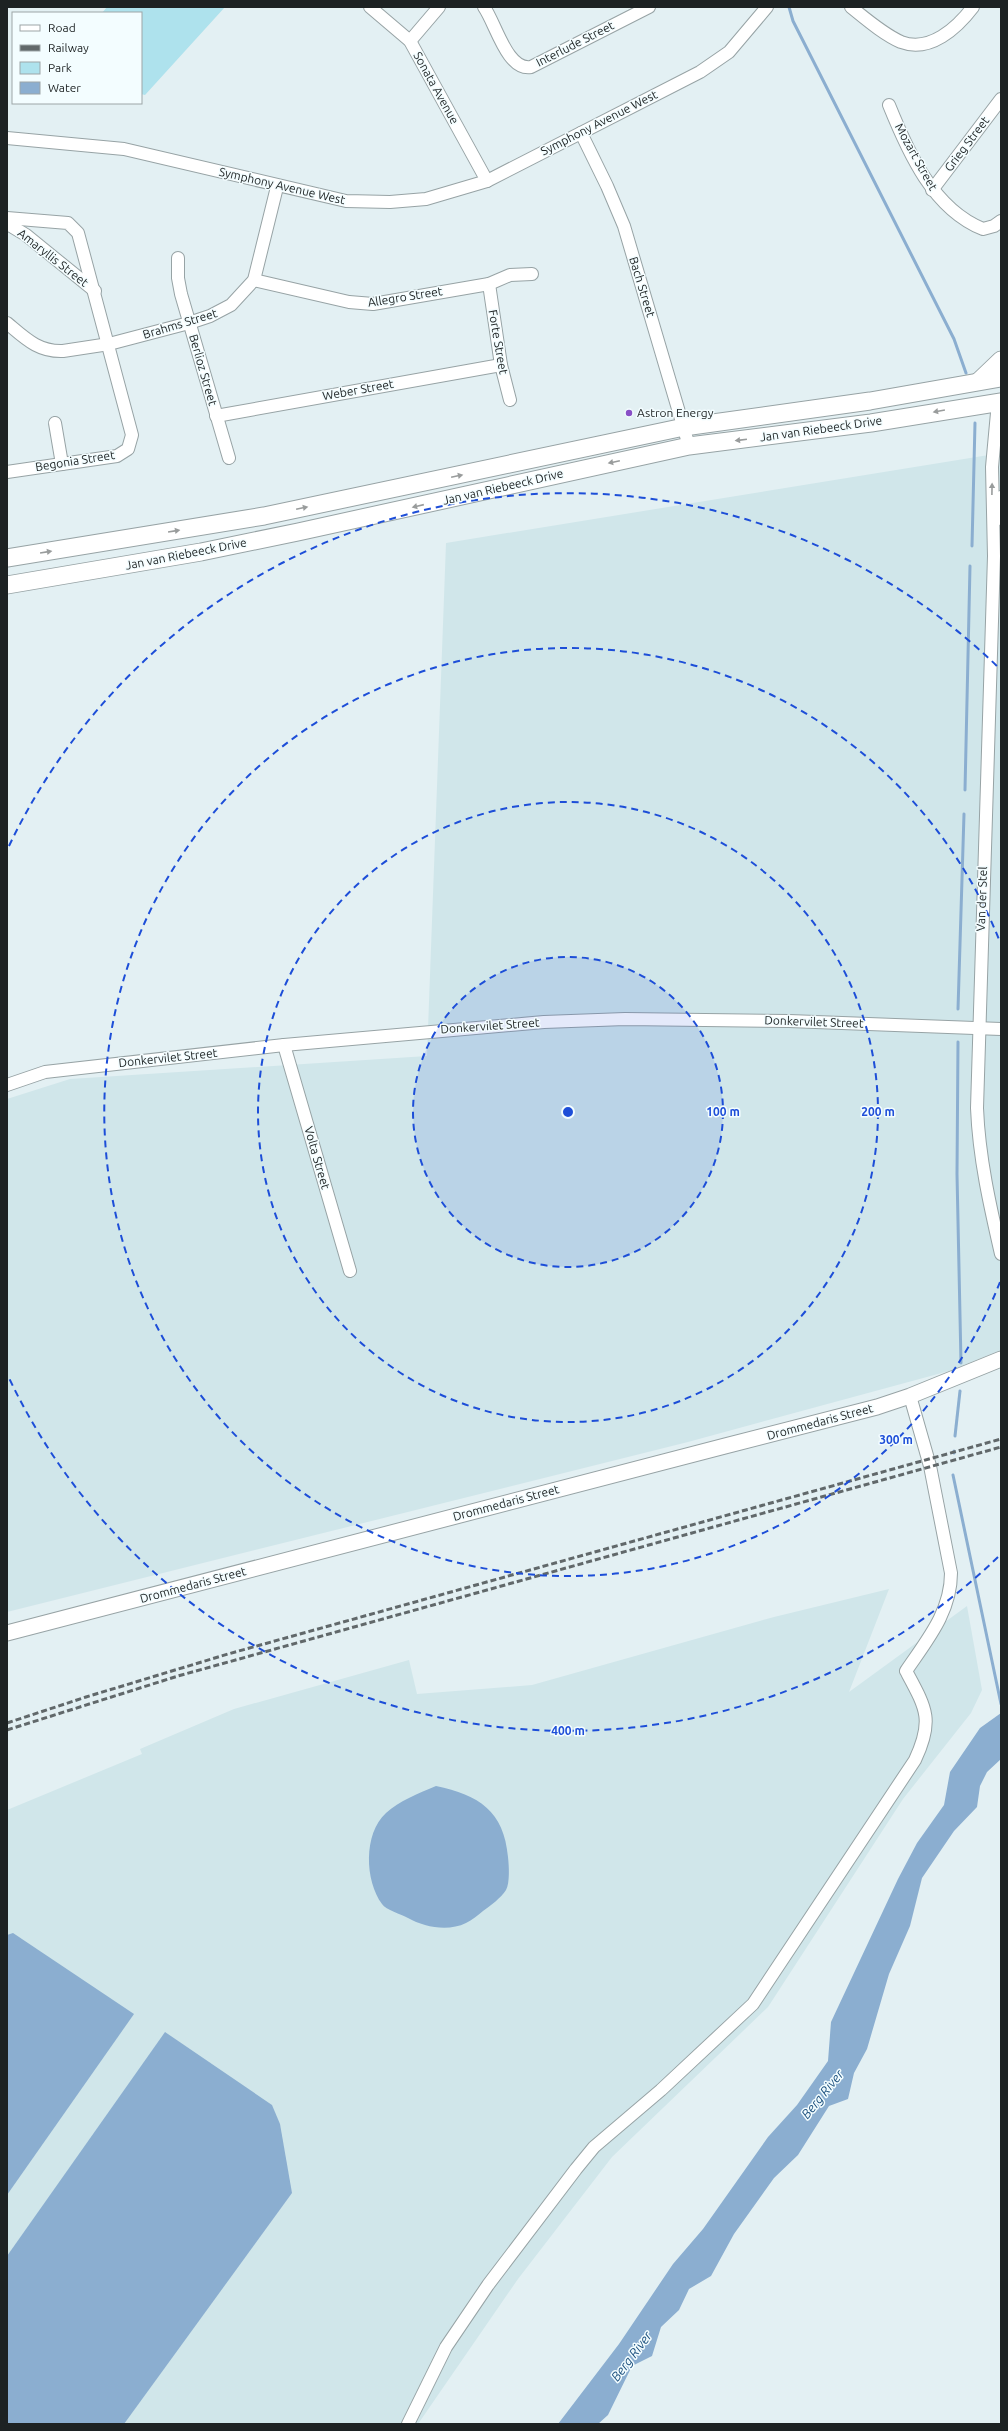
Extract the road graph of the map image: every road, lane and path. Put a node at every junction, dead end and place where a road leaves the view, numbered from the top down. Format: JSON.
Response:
{"nodes":[{"id":1,"x":370,"y":7,"type":"edge"},
{"id":2,"x":439,"y":7,"type":"edge"},
{"id":3,"x":484,"y":7,"type":"edge"},
{"id":4,"x":649,"y":7,"type":"edge"},
{"id":5,"x":766,"y":7,"type":"edge"},
{"id":6,"x":851,"y":7,"type":"edge"},
{"id":7,"x":973,"y":7,"type":"edge"},
{"id":8,"x":410,"y":41,"type":"junction"},
{"id":9,"x":1001,"y":99,"type":"edge"},
{"id":10,"x":889,"y":105,"type":"dead end"},
{"id":11,"x":581,"y":133,"type":"junction"},
{"id":12,"x":7,"y":138,"type":"edge"},
{"id":13,"x":487,"y":181,"type":"junction"},
{"id":14,"x":277,"y":187,"type":"junction"},
{"id":15,"x":932,"y":190,"type":"junction"},
{"id":16,"x":1001,"y":221,"type":"edge"},
{"id":17,"x":10,"y":224,"type":"edge"},
{"id":18,"x":178,"y":258,"type":"dead end"},
{"id":19,"x":532,"y":274,"type":"dead end"},
{"id":20,"x":254,"y":280,"type":"junction"},
{"id":21,"x":489,"y":284,"type":"junction"},
{"id":22,"x":95,"y":291,"type":"junction"},
{"id":23,"x":7,"y":323,"type":"edge"},
{"id":24,"x":189,"y":323,"type":"junction"},
{"id":25,"x":109,"y":344,"type":"junction"},
{"id":26,"x":1001,"y":360,"type":"edge"},
{"id":27,"x":501,"y":365,"type":"junction"},
{"id":28,"x":1001,"y":378,"type":"edge"},
{"id":29,"x":979,"y":381,"type":"junction"},
{"id":30,"x":1000,"y":398,"type":"edge"},
{"id":31,"x":510,"y":400,"type":"dead end"},
{"id":32,"x":216,"y":416,"type":"junction"},
{"id":33,"x":55,"y":423,"type":"dead end"},
{"id":34,"x":684,"y":427,"type":"junction"},
{"id":35,"x":689,"y":446,"type":"junction"},
{"id":36,"x":228,"y":458,"type":"dead end"},
{"id":37,"x":62,"y":464,"type":"junction"},
{"id":38,"x":7,"y":472,"type":"edge"},
{"id":39,"x":1001,"y":497,"type":"edge"},
{"id":40,"x":994,"y":542,"type":"junction"},
{"id":41,"x":7,"y":558,"type":"edge"},
{"id":42,"x":7,"y":585,"type":"edge"},
{"id":43,"x":978,"y":1028,"type":"junction"},
{"id":44,"x":1001,"y":1029,"type":"edge"},
{"id":45,"x":284,"y":1045,"type":"junction"},
{"id":46,"x":7,"y":1085,"type":"edge"},
{"id":47,"x":1001,"y":1254,"type":"edge"},
{"id":48,"x":350,"y":1271,"type":"dead end"},
{"id":49,"x":1001,"y":1359,"type":"edge"},
{"id":50,"x":910,"y":1396,"type":"junction"},
{"id":51,"x":7,"y":1633,"type":"edge"},
{"id":52,"x":408,"y":2424,"type":"edge"}],
"edges":[{"from":1,"to":8,"type":"street","name":"Sonata Avenue"},
{"from":2,"to":8,"type":"street"},
{"from":3,"to":4,"type":"street","name":"Interlude Street"},
{"from":5,"to":11,"type":"street","name":"Symphony Avenue West"},
{"from":6,"to":7,"type":"street"},
{"from":8,"to":13,"type":"street","name":"Sonata Avenue"},
{"from":9,"to":15,"type":"street","name":"Grieg Street"},
{"from":10,"to":15,"type":"street","name":"Mozart Street"},
{"from":11,"to":13,"type":"street","name":"Symphony Avenue West"},
{"from":11,"to":34,"type":"street","name":"Bach Street"},
{"from":12,"to":14,"type":"street","name":"Symphony Avenue West"},
{"from":13,"to":14,"type":"street","name":"Symphony Avenue West"},
{"from":14,"to":20,"type":"street","name":"Brahms Street"},
{"from":15,"to":16,"type":"street","name":"Mozart Street"},
{"from":17,"to":22,"type":"street","name":"Amaryllis Street"},
{"from":17,"to":22,"type":"street","name":"Amaryllis Street"},
{"from":18,"to":24,"type":"street","name":"Berlioz Street"},
{"from":19,"to":21,"type":"street","name":"Allegro Street"},
{"from":20,"to":21,"type":"street","name":"Allegro Street"},
{"from":20,"to":24,"type":"street","name":"Brahms Street"},
{"from":21,"to":27,"type":"street","name":"Forte Street"},
{"from":22,"to":25,"type":"street","name":"Amaryllis Street"},
{"from":23,"to":25,"type":"street","name":"Brahms Street"},
{"from":24,"to":25,"type":"street","name":"Brahms Street"},
{"from":24,"to":32,"type":"street","name":"Berlioz Street"},
{"from":25,"to":37,"type":"street","name":"Begonia Street"},
{"from":26,"to":29,"type":"main road"},
{"from":27,"to":31,"type":"street","name":"Forte Street"},
{"from":27,"to":32,"type":"street","name":"Weber Street"},
{"from":28,"to":29,"type":"main road","name":"Jan van Riebeeck Drive"},
{"from":29,"to":34,"type":"main road","name":"Jan van Riebeeck Drive"},
{"from":30,"to":35,"type":"main road","name":"Jan van Riebeeck Drive","one_way":true},
{"from":40,"to":30,"type":"street","name":"Van der Stel","one_way":true},
{"from":32,"to":36,"type":"street","name":"Berlioz Street"},
{"from":33,"to":37,"type":"street"},
{"from":34,"to":35,"type":"street","name":"Bach Street"},
{"from":41,"to":34,"type":"main road","name":"Jan van Riebeeck Drive","one_way":true},
{"from":35,"to":42,"type":"main road","name":"Jan van Riebeeck Drive","one_way":true},
{"from":37,"to":38,"type":"street","name":"Begonia Street"},
{"from":39,"to":40,"type":"street","name":"Van der Stel"},
{"from":40,"to":43,"type":"street","name":"Van der Stel"},
{"from":43,"to":44,"type":"street","name":"Donkervilet Street"},
{"from":43,"to":45,"type":"street","name":"Donkervilet Street"},
{"from":43,"to":47,"type":"street","name":"Van der Stel"},
{"from":45,"to":46,"type":"street","name":"Donkervilet Street"},
{"from":45,"to":48,"type":"street","name":"Volta Street"},
{"from":49,"to":50,"type":"street","name":"Drommedaris Street"},
{"from":50,"to":51,"type":"street","name":"Drommedaris Street"},
{"from":50,"to":52,"type":"street"}]}
